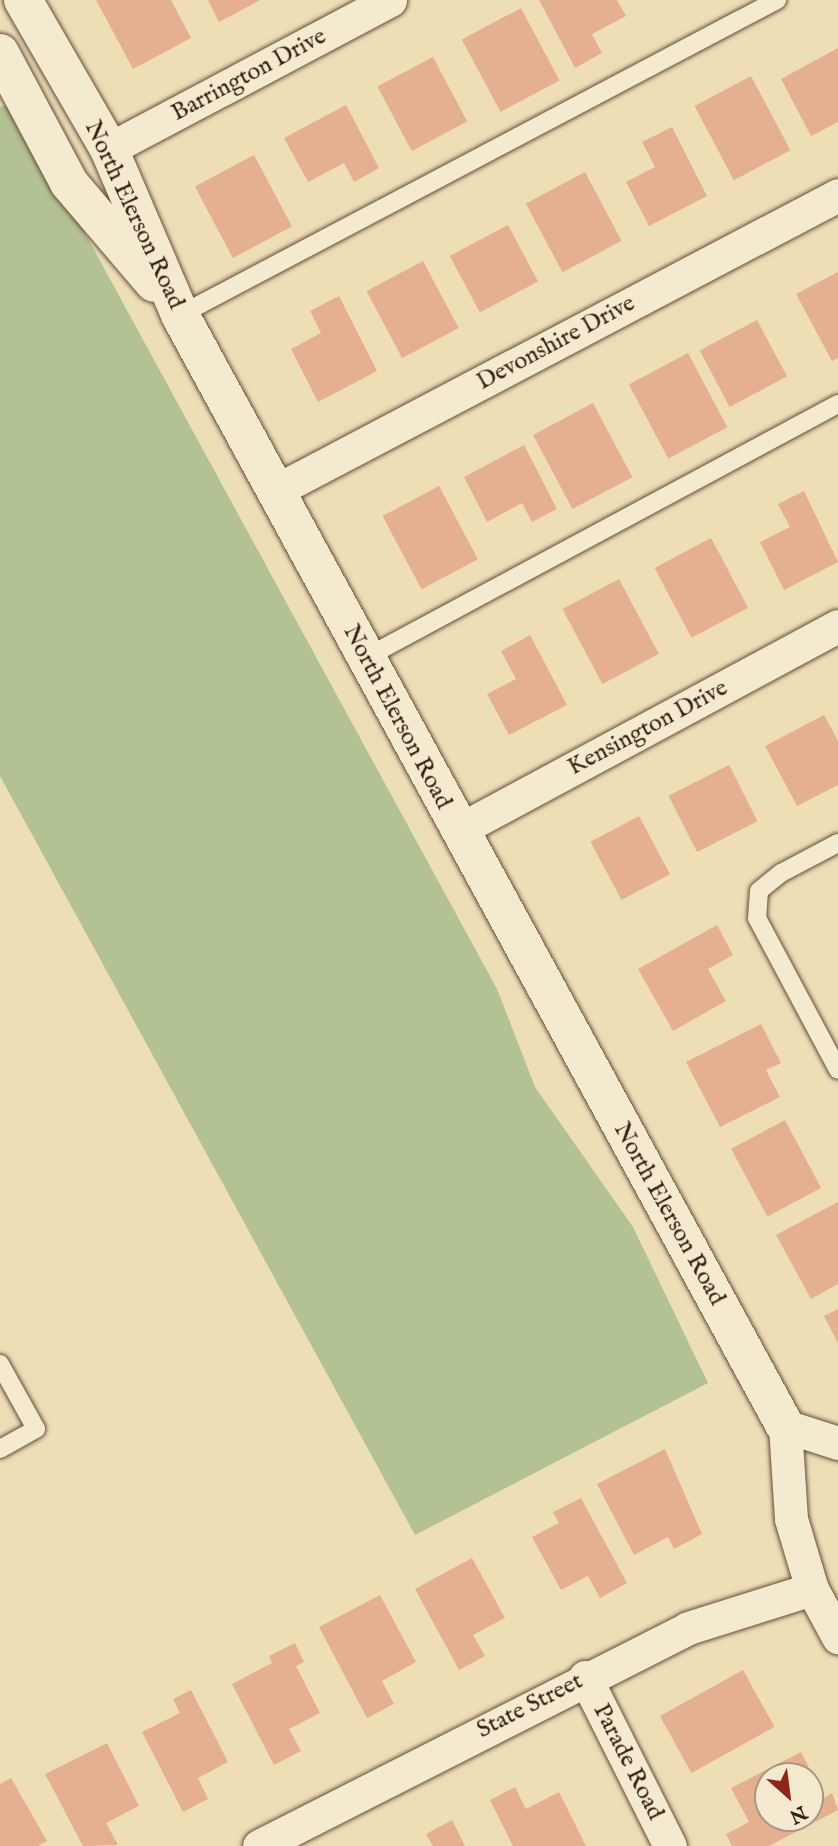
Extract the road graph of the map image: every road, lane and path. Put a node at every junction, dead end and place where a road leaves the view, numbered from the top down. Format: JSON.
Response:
{"nodes":[{"id":1,"x":23,"y":0,"type":"edge"},
{"id":2,"x":390,"y":0,"type":"edge"},
{"id":3,"x":777,"y":0,"type":"edge"},
{"id":4,"x":0,"y":53,"type":"edge"},
{"id":5,"x":109,"y":149,"type":"junction"},
{"id":6,"x":838,"y":195,"type":"edge"},
{"id":7,"x":180,"y":314,"type":"junction"},
{"id":8,"x":838,"y":404,"type":"edge"},
{"id":9,"x":275,"y":491,"type":"junction"},
{"id":10,"x":838,"y":626,"type":"edge"},
{"id":11,"x":365,"y":657,"type":"junction"},
{"id":12,"x":459,"y":830,"type":"junction"},
{"id":13,"x":838,"y":843,"type":"edge"},
{"id":14,"x":838,"y":1070,"type":"edge"},
{"id":15,"x":0,"y":1364,"type":"edge"},
{"id":16,"x":785,"y":1426,"type":"junction"},
{"id":17,"x":838,"y":1443,"type":"edge"},
{"id":18,"x":0,"y":1449,"type":"edge"},
{"id":19,"x":812,"y":1589,"type":"junction"},
{"id":20,"x":838,"y":1637,"type":"edge"},
{"id":21,"x":585,"y":1677,"type":"junction"},
{"id":22,"x":259,"y":1846,"type":"edge"},
{"id":23,"x":670,"y":1846,"type":"edge"}],
"edges":[{"from":1,"to":5,"type":"street","name":"North Elerson Road"},
{"from":2,"to":5,"type":"street","name":"Barrington Drive"},
{"from":3,"to":7,"type":"lane"},
{"from":4,"to":7,"type":"street"},
{"from":5,"to":7,"type":"street","name":"North Elerson Road"},
{"from":6,"to":9,"type":"street","name":"Devonshire Drive"},
{"from":7,"to":9,"type":"street","name":"North Elerson Road"},
{"from":8,"to":11,"type":"lane"},
{"from":9,"to":11,"type":"street","name":"North Elerson Road"},
{"from":10,"to":12,"type":"street","name":"Kensington Drive"},
{"from":11,"to":12,"type":"street","name":"North Elerson Road"},
{"from":12,"to":16,"type":"street","name":"North Elerson Road"},
{"from":13,"to":14,"type":"lane"},
{"from":15,"to":18,"type":"lane"},
{"from":16,"to":17,"type":"street"},
{"from":16,"to":19,"type":"street"},
{"from":19,"to":20,"type":"street"},
{"from":19,"to":21,"type":"street","name":"State Street"},
{"from":21,"to":22,"type":"street","name":"State Street"},
{"from":21,"to":23,"type":"street","name":"Parade Road"}]}
